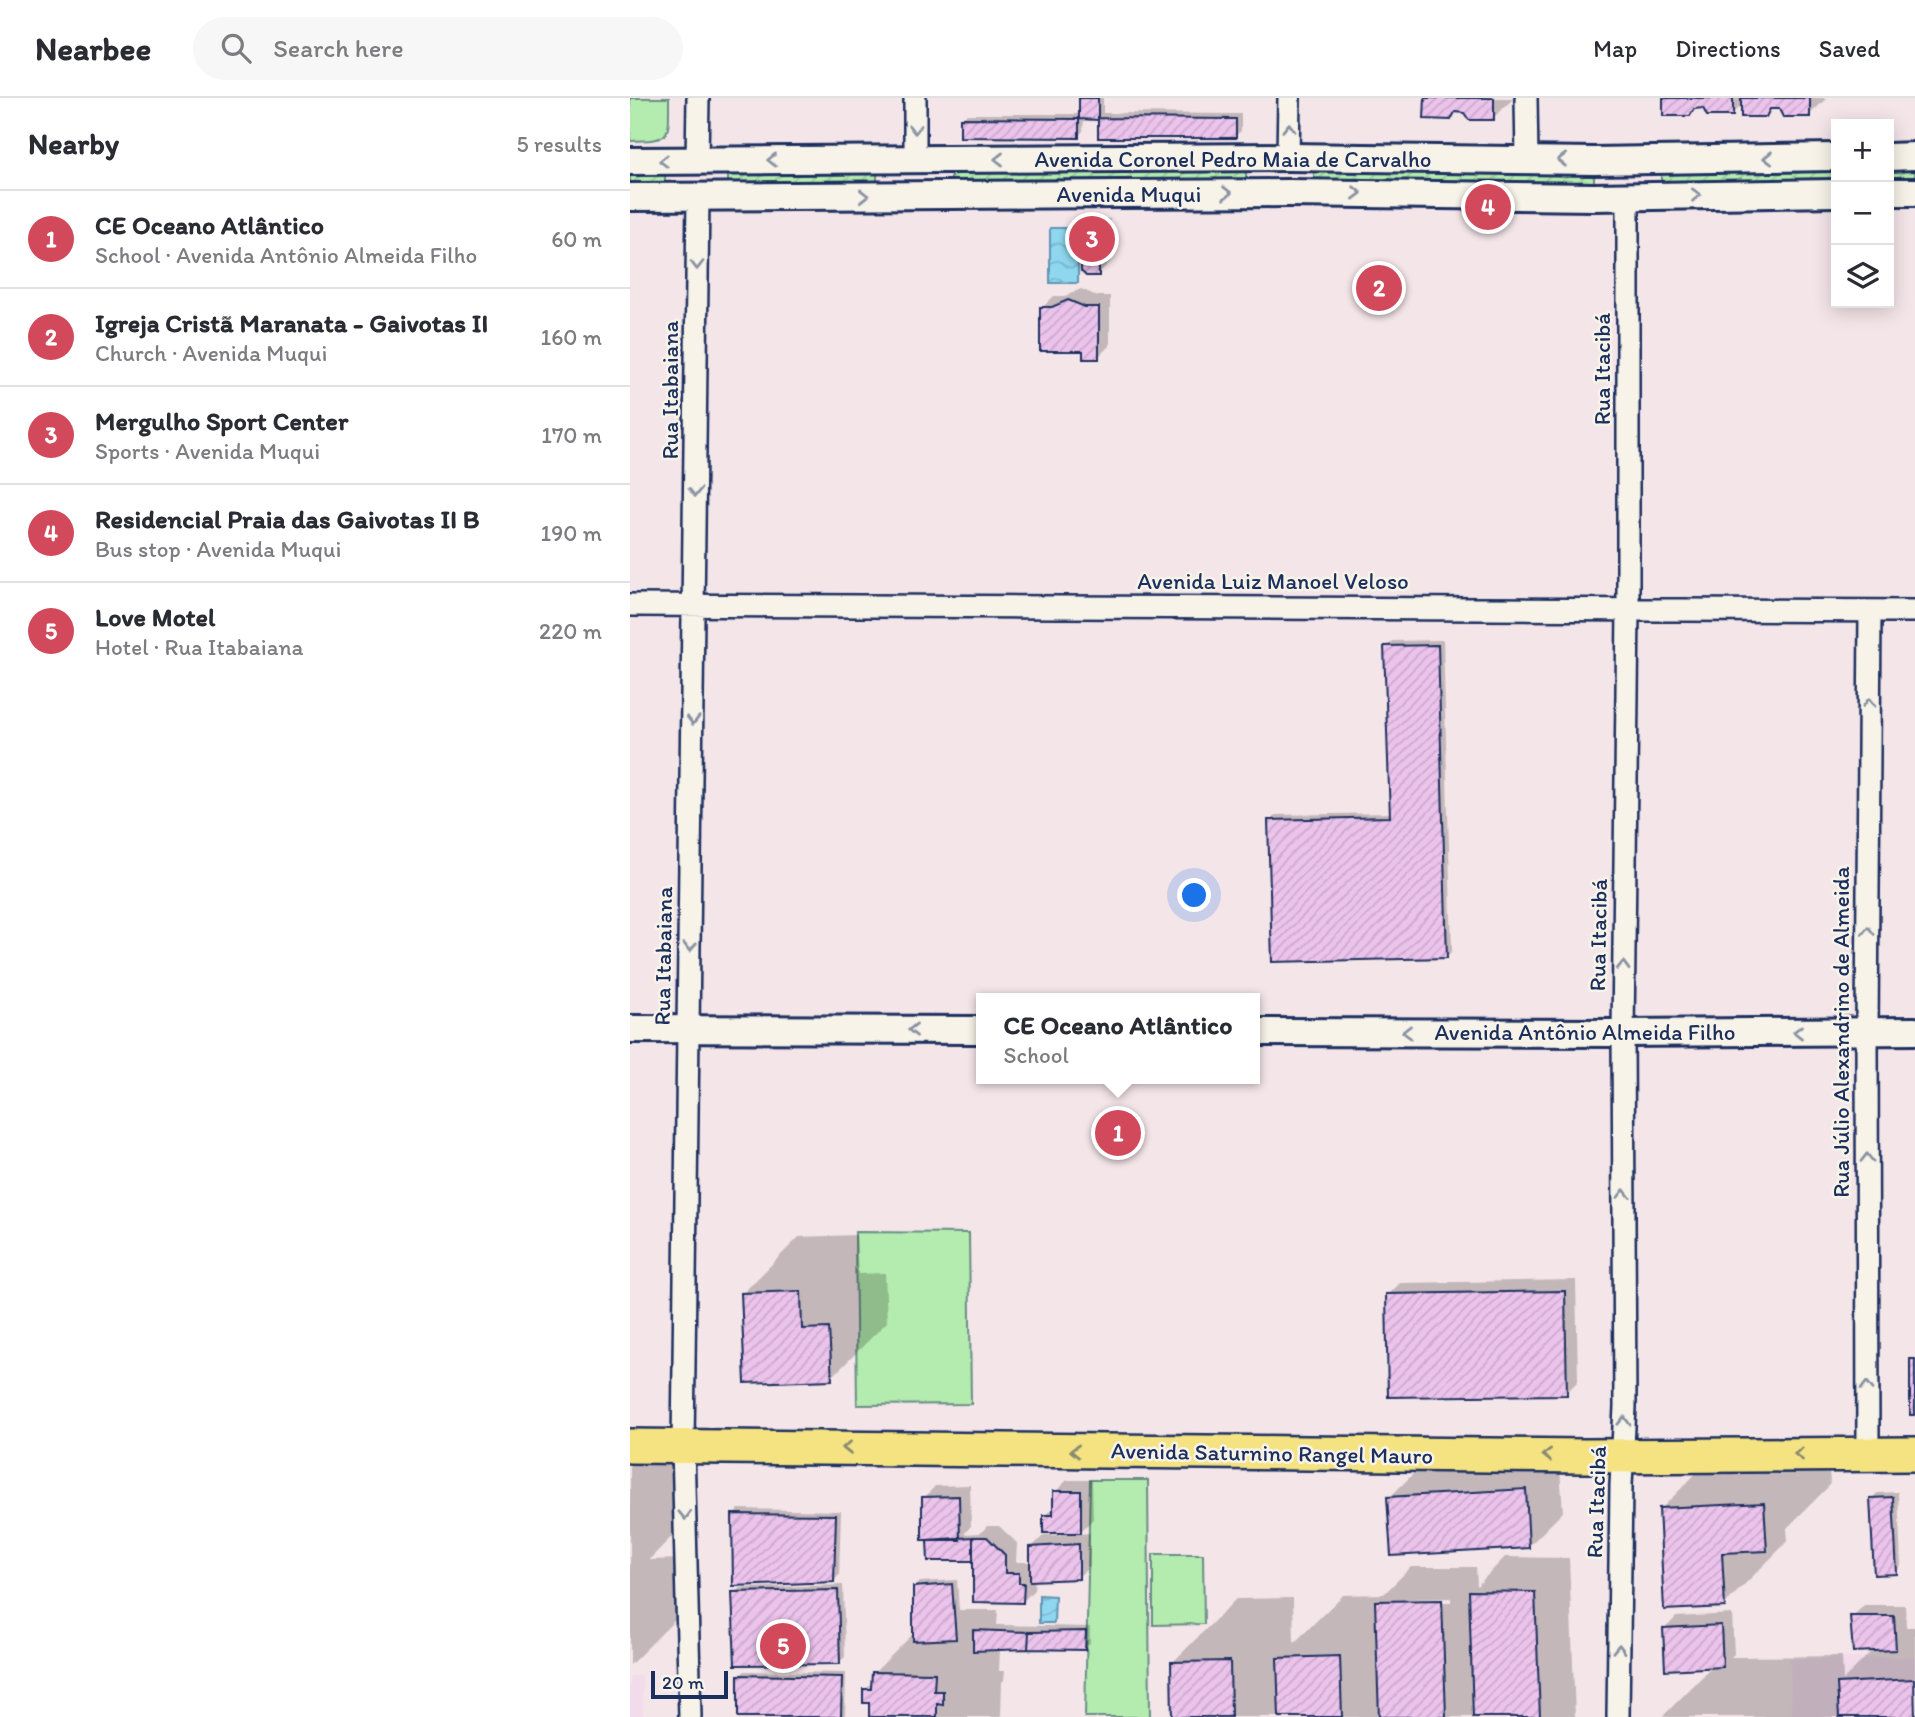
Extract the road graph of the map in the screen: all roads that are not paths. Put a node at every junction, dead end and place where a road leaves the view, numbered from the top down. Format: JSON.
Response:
{"nodes":[{"id":1,"x":698,"y":98,"type":"edge"},
{"id":2,"x":915,"y":98,"type":"edge"},
{"id":3,"x":1289,"y":98,"type":"edge"},
{"id":4,"x":1527,"y":98,"type":"edge"},
{"id":5,"x":1915,"y":156,"type":"edge"},
{"id":6,"x":1288,"y":157,"type":"junction"},
{"id":7,"x":1894,"y":157,"type":"edge"},
{"id":8,"x":1831,"y":158,"type":"edge"},
{"id":9,"x":915,"y":159,"type":"junction"},
{"id":10,"x":1527,"y":160,"type":"junction"},
{"id":11,"x":1630,"y":160,"type":"junction"},
{"id":12,"x":630,"y":161,"type":"edge"},
{"id":13,"x":697,"y":161,"type":"junction"},
{"id":14,"x":1894,"y":192,"type":"edge"},
{"id":15,"x":1915,"y":192,"type":"edge"},
{"id":16,"x":1289,"y":193,"type":"junction"},
{"id":17,"x":1831,"y":193,"type":"edge"},
{"id":18,"x":914,"y":196,"type":"junction"},
{"id":19,"x":1628,"y":196,"type":"junction"},
{"id":20,"x":630,"y":197,"type":"edge"},
{"id":21,"x":698,"y":197,"type":"junction"},
{"id":22,"x":694,"y":604,"type":"junction"},
{"id":23,"x":630,"y":605,"type":"edge"},
{"id":24,"x":1628,"y":609,"type":"junction"},
{"id":25,"x":1870,"y":611,"type":"junction"},
{"id":26,"x":1915,"y":611,"type":"edge"},
{"id":27,"x":630,"y":1029,"type":"edge"},
{"id":28,"x":689,"y":1029,"type":"junction"},
{"id":29,"x":976,"y":1030,"type":"edge"},
{"id":30,"x":1260,"y":1031,"type":"edge"},
{"id":31,"x":1867,"y":1031,"type":"junction"},
{"id":32,"x":1915,"y":1031,"type":"edge"},
{"id":33,"x":1623,"y":1033,"type":"junction"},
{"id":34,"x":630,"y":1446,"type":"edge"},
{"id":35,"x":683,"y":1447,"type":"junction"},
{"id":36,"x":1868,"y":1454,"type":"junction"},
{"id":37,"x":1915,"y":1454,"type":"edge"},
{"id":38,"x":1623,"y":1455,"type":"junction"},
{"id":39,"x":690,"y":1717,"type":"edge"},
{"id":40,"x":1618,"y":1717,"type":"edge"}],
"edges":[{"from":1,"to":13,"type":"street"},
{"from":2,"to":9,"type":"street","one_way":true},
{"from":6,"to":3,"type":"street","one_way":true},
{"from":4,"to":10,"type":"street"},
{"from":5,"to":7,"type":"street"},
{"from":6,"to":9,"type":"street","name":"Avenida Coronel Pedro Maia de Carvalho","one_way":true},
{"from":6,"to":10,"type":"street","name":"Avenida Coronel Pedro Maia de Carvalho"},
{"from":6,"to":16,"type":"street"},
{"from":8,"to":11,"type":"street","name":"Avenida Coronel Pedro Maia de Carvalho","one_way":true},
{"from":9,"to":13,"type":"street","name":"Avenida Coronel Pedro Maia de Carvalho","one_way":true},
{"from":9,"to":18,"type":"street"},
{"from":11,"to":10,"type":"street","name":"Avenida Coronel Pedro Maia de Carvalho","one_way":true},
{"from":11,"to":19,"type":"street"},
{"from":13,"to":12,"type":"street","name":"Avenida Coronel Pedro Maia de Carvalho","one_way":true},
{"from":13,"to":21,"type":"street"},
{"from":14,"to":15,"type":"street"},
{"from":18,"to":16,"type":"street","name":"Avenida Muqui","one_way":true},
{"from":16,"to":19,"type":"street","name":"Avenida Muqui","one_way":true},
{"from":19,"to":17,"type":"street","one_way":true},
{"from":21,"to":18,"type":"street","name":"Avenida Muqui","one_way":true},
{"from":19,"to":24,"type":"street","name":"Rua Itacibá"},
{"from":20,"to":21,"type":"street","name":"Avenida Muqui"},
{"from":21,"to":22,"type":"street","name":"Rua Itabaiana","one_way":true},
{"from":22,"to":23,"type":"street","name":"Avenida Luiz Manoel Veloso"},
{"from":22,"to":24,"type":"street","name":"Avenida Luiz Manoel Veloso"},
{"from":22,"to":28,"type":"street","name":"Rua Itabaiana","one_way":true},
{"from":24,"to":25,"type":"street","name":"Avenida Luiz Manoel Veloso"},
{"from":33,"to":24,"type":"street","name":"Rua Itacibá","one_way":true},
{"from":25,"to":26,"type":"street","name":"Avenida Luiz Manoel Veloso"},
{"from":31,"to":25,"type":"street","name":"Rua Júlio Alexandrino de Almeida","one_way":true},
{"from":27,"to":28,"type":"street"},
{"from":29,"to":28,"type":"street","one_way":true},
{"from":28,"to":35,"type":"street","name":"Rua Itabaiana"},
{"from":33,"to":30,"type":"street","name":"Avenida Antônio Almeida Filho","one_way":true},
{"from":31,"to":32,"type":"street","name":"Avenida Antônio Almeida Filho"},
{"from":31,"to":33,"type":"street","name":"Avenida Antônio Almeida Filho","one_way":true},
{"from":36,"to":31,"type":"street","name":"Rua Júlio Alexandrino de Almeida","one_way":true},
{"from":38,"to":33,"type":"street","name":"Rua Itacibá","one_way":true},
{"from":34,"to":35,"type":"main road","name":"Avenida Saturnino Rangel Mauro"},
{"from":38,"to":35,"type":"main road","name":"Avenida Saturnino Rangel Mauro","one_way":true},
{"from":35,"to":39,"type":"street","name":"Rua Itabaiana","one_way":true},
{"from":36,"to":37,"type":"main road","name":"Avenida Saturnino Rangel Mauro"},
{"from":36,"to":38,"type":"main road","name":"Avenida Saturnino Rangel Mauro","one_way":true},
{"from":40,"to":38,"type":"street","name":"Rua Itacibá","one_way":true}]}
